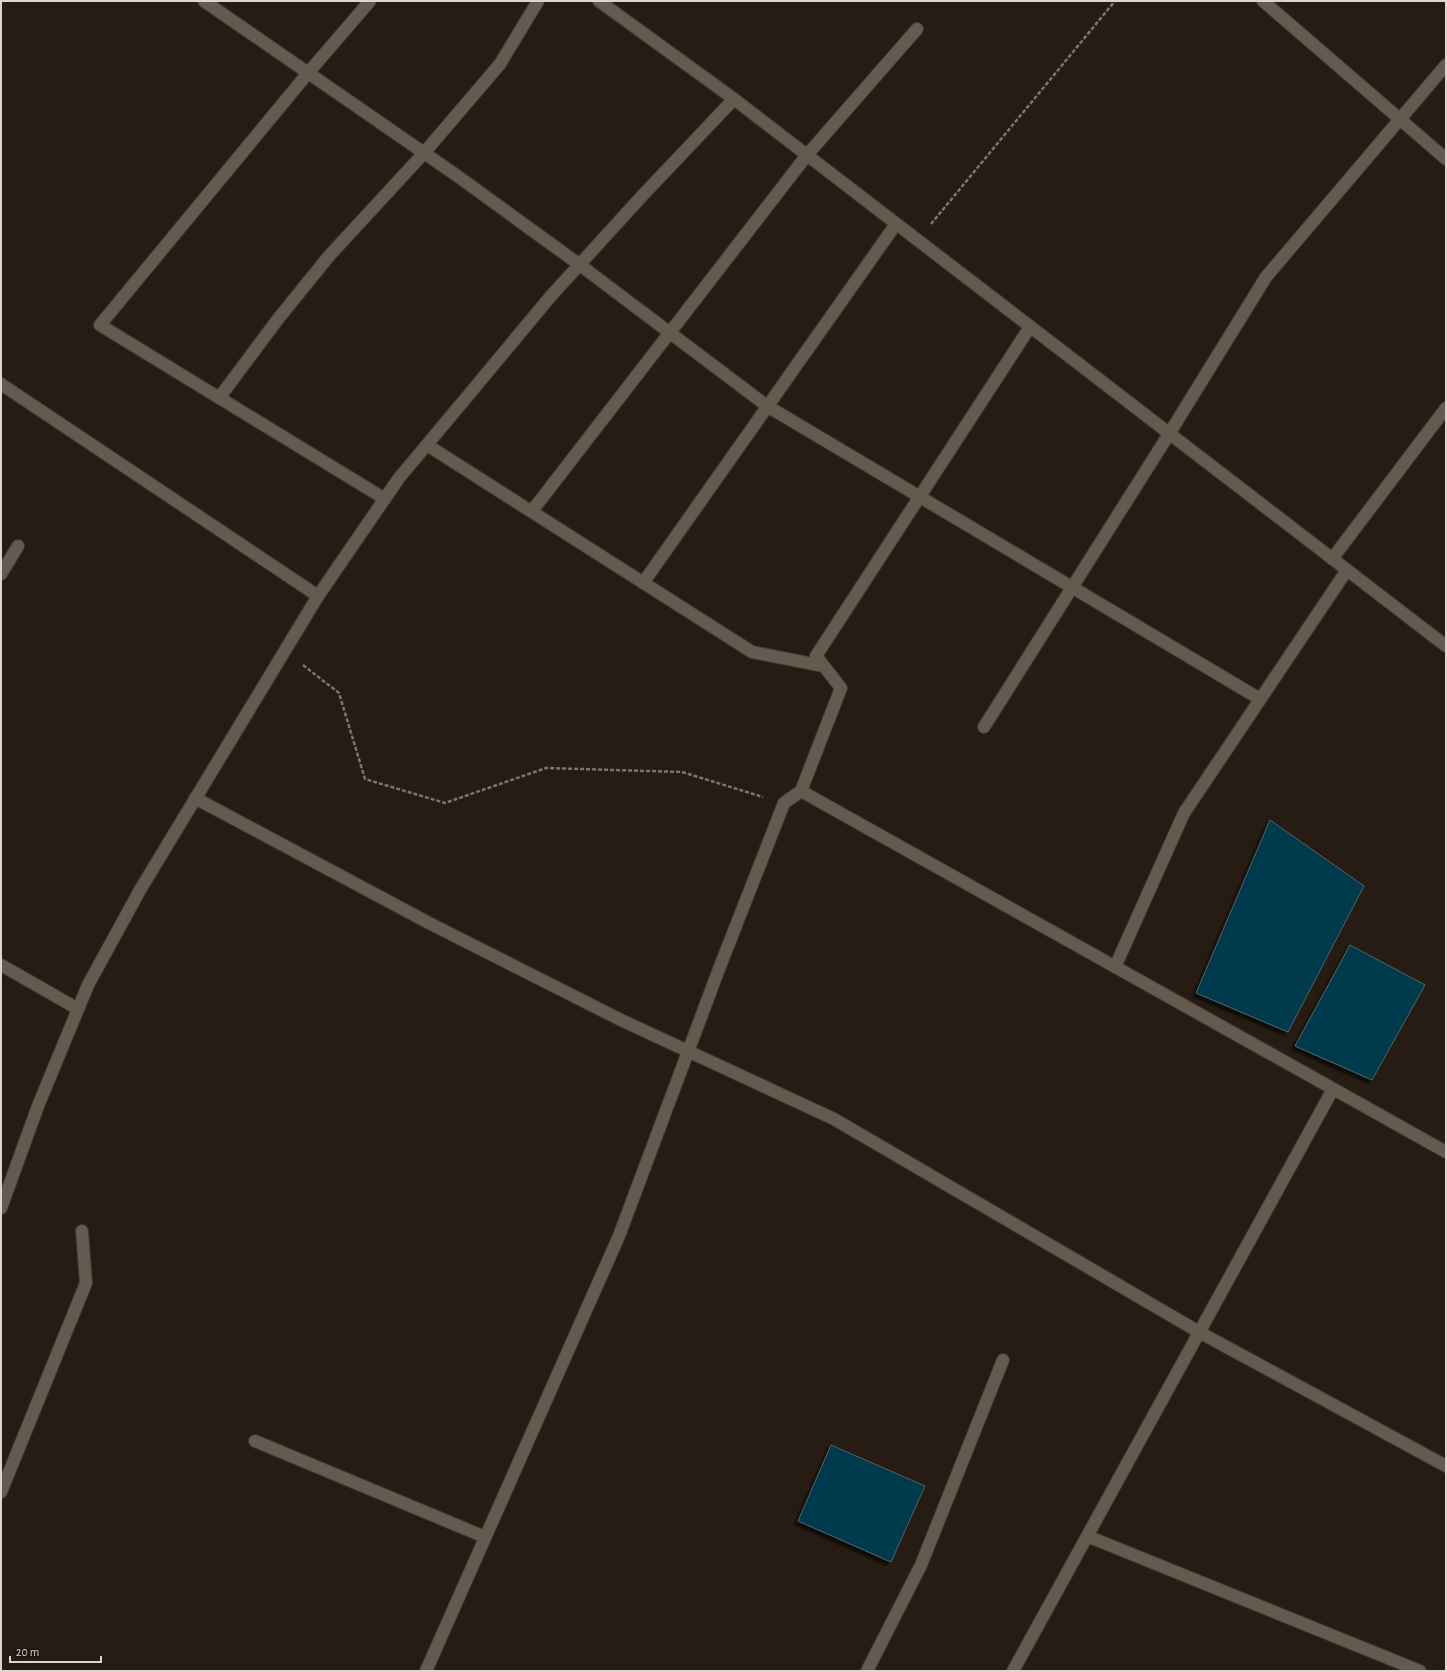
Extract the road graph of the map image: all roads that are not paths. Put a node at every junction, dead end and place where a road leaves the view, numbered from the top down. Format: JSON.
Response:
{"nodes":[{"id":1,"x":204,"y":1,"type":"edge"},
{"id":2,"x":370,"y":1,"type":"edge"},
{"id":3,"x":538,"y":1,"type":"edge"},
{"id":4,"x":599,"y":1,"type":"edge"},
{"id":5,"x":1263,"y":1,"type":"edge"},
{"id":6,"x":916,"y":29,"type":"dead end"},
{"id":7,"x":1446,"y":65,"type":"edge"},
{"id":8,"x":308,"y":73,"type":"junction"},
{"id":9,"x":734,"y":99,"type":"junction"},
{"id":10,"x":1400,"y":119,"type":"junction"},
{"id":11,"x":424,"y":153,"type":"junction"},
{"id":12,"x":807,"y":155,"type":"junction"},
{"id":13,"x":1446,"y":159,"type":"edge"},
{"id":14,"x":896,"y":224,"type":"junction"},
{"id":15,"x":580,"y":265,"type":"junction"},
{"id":16,"x":1030,"y":327,"type":"junction"},
{"id":17,"x":670,"y":333,"type":"junction"},
{"id":18,"x":1,"y":384,"type":"edge"},
{"id":19,"x":219,"y":398,"type":"junction"},
{"id":20,"x":767,"y":406,"type":"junction"},
{"id":21,"x":1446,"y":408,"type":"edge"},
{"id":22,"x":1169,"y":434,"type":"junction"},
{"id":23,"x":428,"y":445,"type":"junction"},
{"id":24,"x":920,"y":497,"type":"junction"},
{"id":25,"x":385,"y":499,"type":"junction"},
{"id":26,"x":532,"y":511,"type":"junction"},
{"id":27,"x":18,"y":546,"type":"dead end"},
{"id":28,"x":1332,"y":559,"type":"junction"},
{"id":29,"x":1347,"y":570,"type":"junction"},
{"id":30,"x":1,"y":574,"type":"edge"},
{"id":31,"x":643,"y":583,"type":"junction"},
{"id":32,"x":1072,"y":588,"type":"junction"},
{"id":33,"x":318,"y":596,"type":"junction"},
{"id":34,"x":1446,"y":646,"type":"edge"},
{"id":35,"x":823,"y":666,"type":"junction"},
{"id":36,"x":1260,"y":699,"type":"junction"},
{"id":37,"x":984,"y":727,"type":"dead end"},
{"id":38,"x":801,"y":791,"type":"junction"},
{"id":39,"x":195,"y":798,"type":"junction"},
{"id":40,"x":1,"y":965,"type":"edge"},
{"id":41,"x":1115,"y":967,"type":"junction"},
{"id":42,"x":78,"y":1009,"type":"junction"},
{"id":43,"x":688,"y":1051,"type":"junction"},
{"id":44,"x":1333,"y":1088,"type":"junction"},
{"id":45,"x":1446,"y":1152,"type":"edge"},
{"id":46,"x":1,"y":1208,"type":"edge"},
{"id":47,"x":82,"y":1231,"type":"dead end"},
{"id":48,"x":1199,"y":1332,"type":"junction"},
{"id":49,"x":1003,"y":1360,"type":"dead end"},
{"id":50,"x":256,"y":1441,"type":"dead end"},
{"id":51,"x":1446,"y":1466,"type":"edge"},
{"id":52,"x":1,"y":1492,"type":"edge"},
{"id":53,"x":1087,"y":1536,"type":"junction"},
{"id":54,"x":485,"y":1537,"type":"junction"},
{"id":55,"x":426,"y":1671,"type":"edge"},
{"id":56,"x":867,"y":1671,"type":"edge"},
{"id":57,"x":1013,"y":1671,"type":"edge"},
{"id":58,"x":1420,"y":1671,"type":"edge"}],
"edges":[{"from":1,"to":8,"type":"street"},
{"from":2,"to":8,"type":"street"},
{"from":3,"to":11,"type":"street"},
{"from":4,"to":9,"type":"street"},
{"from":5,"to":10,"type":"street"},
{"from":6,"to":12,"type":"street"},
{"from":7,"to":10,"type":"street"},
{"from":8,"to":11,"type":"street"},
{"from":8,"to":19,"type":"street"},
{"from":9,"to":12,"type":"street"},
{"from":9,"to":15,"type":"street"},
{"from":10,"to":13,"type":"street"},
{"from":10,"to":22,"type":"street"},
{"from":11,"to":15,"type":"street"},
{"from":11,"to":19,"type":"street"},
{"from":12,"to":14,"type":"street"},
{"from":12,"to":17,"type":"street"},
{"from":14,"to":16,"type":"street"},
{"from":14,"to":20,"type":"street"},
{"from":15,"to":17,"type":"street"},
{"from":15,"to":23,"type":"street"},
{"from":16,"to":22,"type":"street"},
{"from":16,"to":24,"type":"street"},
{"from":17,"to":20,"type":"street"},
{"from":17,"to":26,"type":"street"},
{"from":18,"to":33,"type":"street"},
{"from":19,"to":25,"type":"street"},
{"from":20,"to":24,"type":"street"},
{"from":20,"to":31,"type":"street"},
{"from":21,"to":28,"type":"street"},
{"from":22,"to":28,"type":"street"},
{"from":22,"to":32,"type":"street"},
{"from":23,"to":25,"type":"street"},
{"from":23,"to":26,"type":"street"},
{"from":24,"to":32,"type":"street"},
{"from":24,"to":35,"type":"street"},
{"from":25,"to":33,"type":"street"},
{"from":26,"to":31,"type":"street"},
{"from":27,"to":30,"type":"street"},
{"from":28,"to":29,"type":"street"},
{"from":29,"to":34,"type":"street"},
{"from":29,"to":36,"type":"street"},
{"from":31,"to":35,"type":"street"},
{"from":32,"to":36,"type":"street"},
{"from":32,"to":37,"type":"street"},
{"from":33,"to":39,"type":"street"},
{"from":35,"to":38,"type":"street"},
{"from":36,"to":41,"type":"street"},
{"from":38,"to":41,"type":"street"},
{"from":38,"to":43,"type":"street"},
{"from":39,"to":42,"type":"street"},
{"from":39,"to":43,"type":"street"},
{"from":40,"to":42,"type":"street"},
{"from":41,"to":44,"type":"street"},
{"from":42,"to":46,"type":"street"},
{"from":43,"to":48,"type":"street"},
{"from":43,"to":54,"type":"street"},
{"from":44,"to":45,"type":"street"},
{"from":44,"to":48,"type":"street"},
{"from":47,"to":52,"type":"street"},
{"from":48,"to":51,"type":"street"},
{"from":48,"to":53,"type":"street"},
{"from":49,"to":56,"type":"street"},
{"from":50,"to":54,"type":"street"},
{"from":53,"to":57,"type":"street"},
{"from":53,"to":58,"type":"street"},
{"from":54,"to":55,"type":"street"}]}
